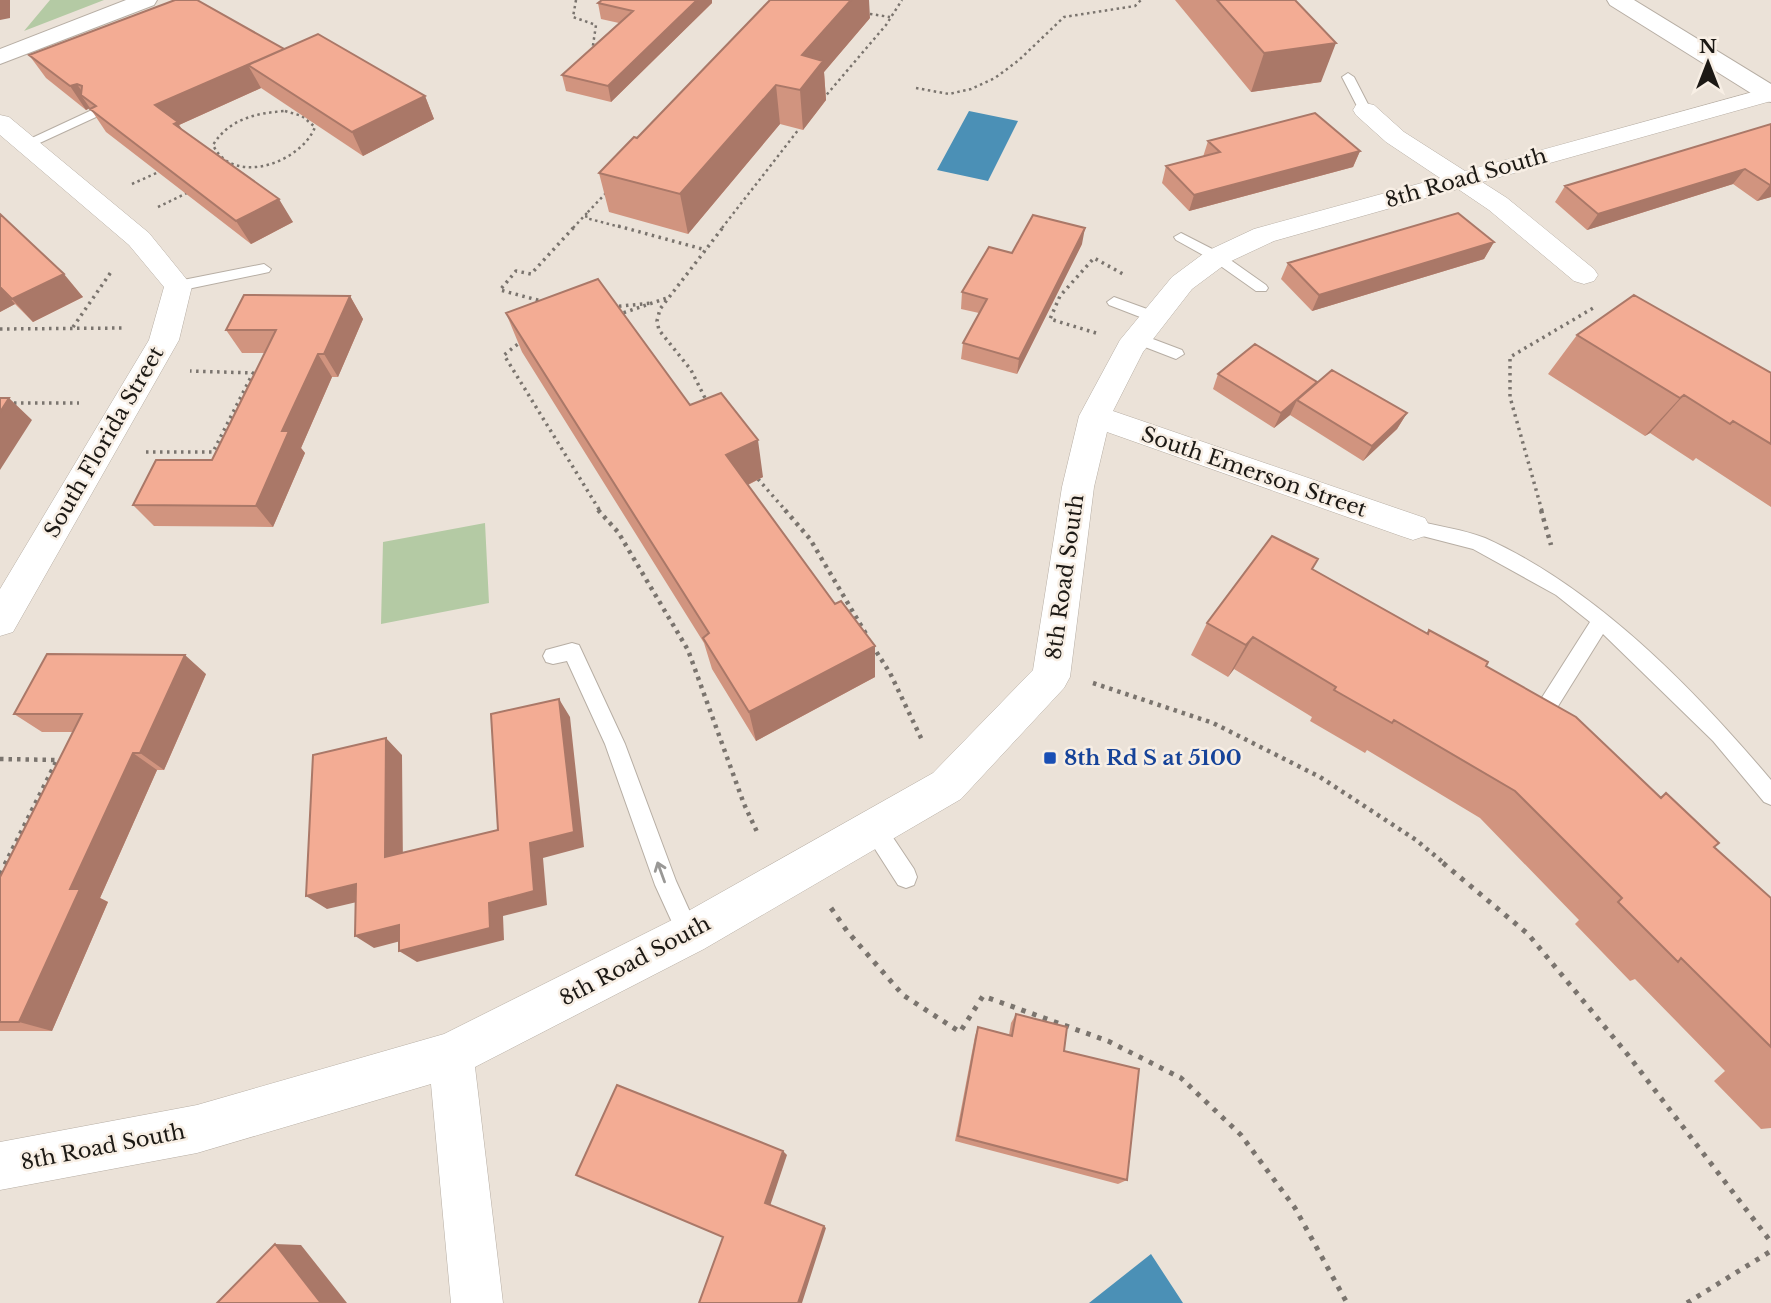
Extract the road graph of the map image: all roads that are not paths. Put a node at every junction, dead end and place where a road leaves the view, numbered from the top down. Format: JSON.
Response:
{"nodes":[{"id":1,"x":146,"y":0,"type":"edge"},
{"id":2,"x":1618,"y":0,"type":"edge"},
{"id":3,"x":0,"y":57,"type":"edge"},
{"id":4,"x":1348,"y":77,"type":"dead end"},
{"id":5,"x":1770,"y":94,"type":"edge"},
{"id":6,"x":1364,"y":110,"type":"joint"},
{"id":7,"x":92,"y":114,"type":"edge"},
{"id":8,"x":0,"y":122,"type":"edge"},
{"id":9,"x":26,"y":144,"type":"junction"},
{"id":10,"x":1459,"y":179,"type":"junction"},
{"id":11,"x":1181,"y":237,"type":"dead end"},
{"id":12,"x":1217,"y":257,"type":"junction"},
{"id":13,"x":264,"y":269,"type":"dead end"},
{"id":14,"x":1584,"y":275,"type":"dead end"},
{"id":15,"x":178,"y":286,"type":"junction"},
{"id":16,"x":1261,"y":288,"type":"dead end"},
{"id":17,"x":1114,"y":302,"type":"dead end"},
{"id":18,"x":1145,"y":327,"type":"junction"},
{"id":19,"x":1176,"y":354,"type":"dead end"},
{"id":20,"x":1095,"y":416,"type":"junction"},
{"id":21,"x":1413,"y":527,"type":"joint"},
{"id":22,"x":1601,"y":620,"type":"junction"},
{"id":23,"x":0,"y":621,"type":"edge"},
{"id":24,"x":553,"y":656,"type":"dead end"},
{"id":25,"x":1548,"y":705,"type":"edge"},
{"id":26,"x":1771,"y":795,"type":"edge"},
{"id":27,"x":874,"y":828,"type":"junction"},
{"id":28,"x":906,"y":877,"type":"dead end"},
{"id":29,"x":689,"y":934,"type":"junction"},
{"id":30,"x":451,"y":1055,"type":"junction"},
{"id":31,"x":0,"y":1166,"type":"edge"},
{"id":32,"x":477,"y":1303,"type":"edge"}],
"edges":[{"from":1,"to":3,"type":"street"},
{"from":2,"to":5,"type":"street"},
{"from":4,"to":6,"type":"lane"},
{"from":5,"to":10,"type":"street","name":"8th Road South"},
{"from":6,"to":10,"type":"street"},
{"from":7,"to":9,"type":"lane"},
{"from":8,"to":9,"type":"street"},
{"from":9,"to":15,"type":"street"},
{"from":10,"to":12,"type":"street","name":"8th Road South"},
{"from":10,"to":14,"type":"street"},
{"from":11,"to":12,"type":"lane"},
{"from":12,"to":16,"type":"lane"},
{"from":12,"to":18,"type":"street","name":"8th Road South"},
{"from":13,"to":15,"type":"lane"},
{"from":15,"to":23,"type":"street","name":"South Florida Street"},
{"from":17,"to":18,"type":"lane"},
{"from":18,"to":19,"type":"lane"},
{"from":18,"to":20,"type":"street","name":"8th Road South"},
{"from":20,"to":21,"type":"street","name":"South Emerson Street"},
{"from":20,"to":27,"type":"street","name":"8th Road South"},
{"from":21,"to":22,"type":"lane"},
{"from":22,"to":25,"type":"lane"},
{"from":22,"to":26,"type":"lane"},
{"from":29,"to":24,"type":"lane","one_way":true},
{"from":27,"to":28,"type":"lane"},
{"from":27,"to":29,"type":"street","name":"8th Road South"},
{"from":29,"to":30,"type":"street","name":"8th Road South"},
{"from":30,"to":31,"type":"street","name":"8th Road South"},
{"from":30,"to":32,"type":"street"}]}
